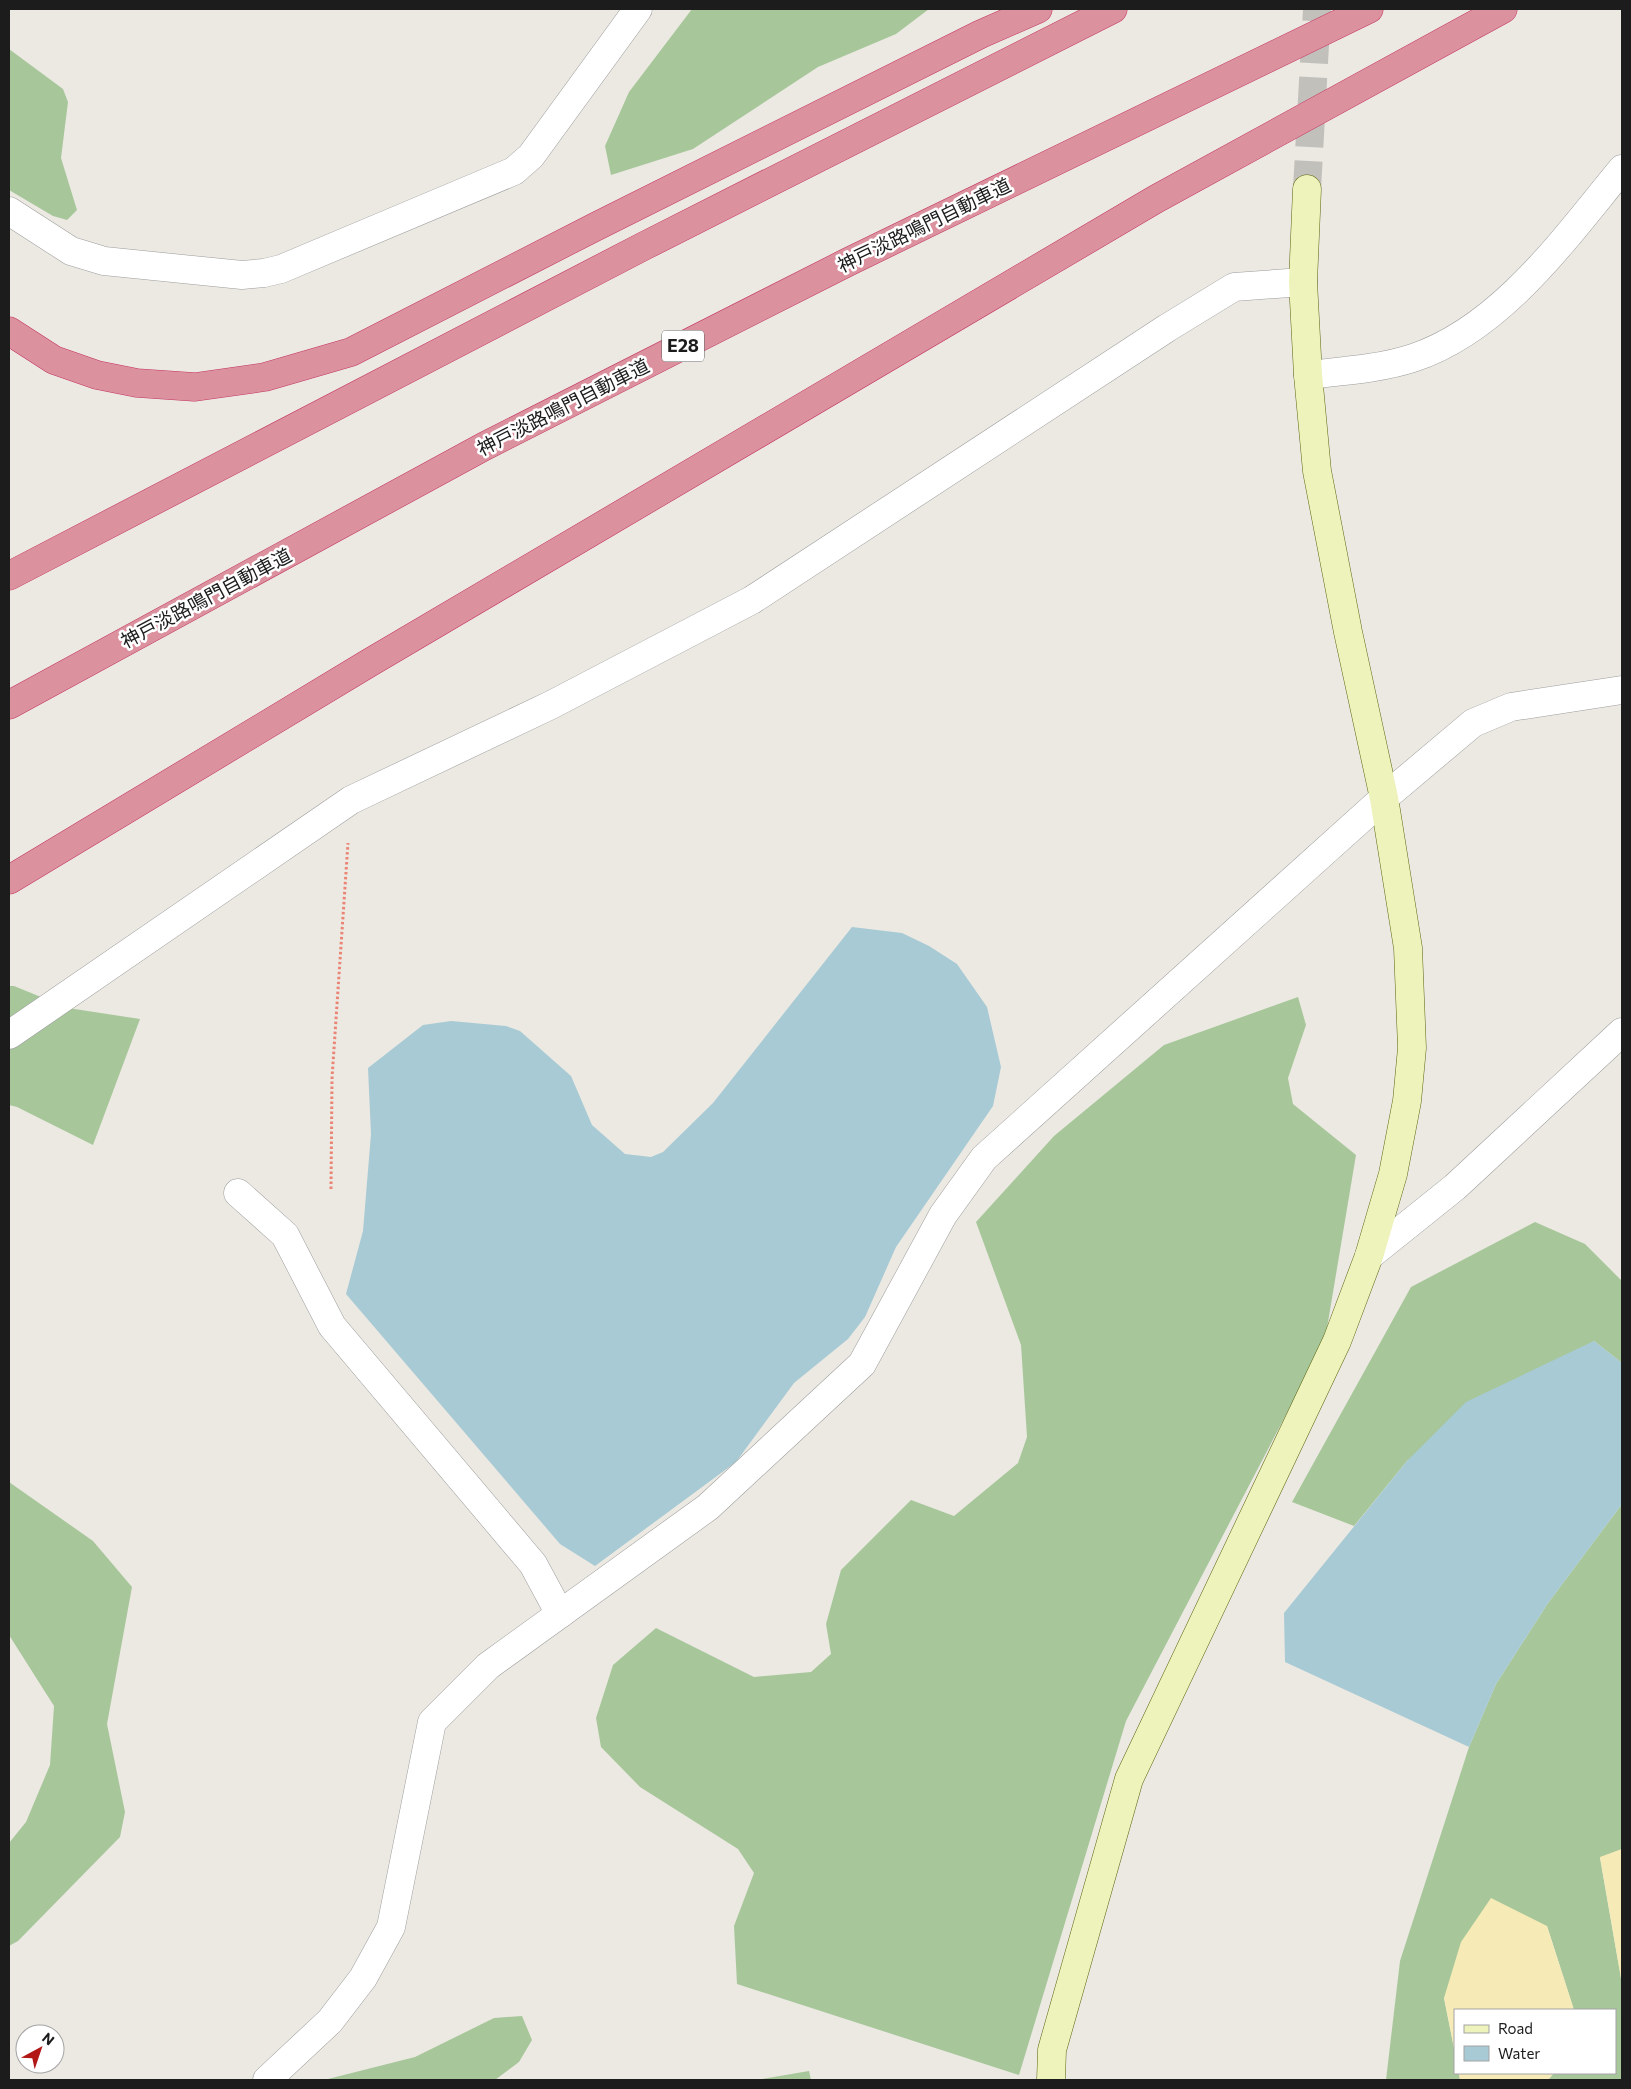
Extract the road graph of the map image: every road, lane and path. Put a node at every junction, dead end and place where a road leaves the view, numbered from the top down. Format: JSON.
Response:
{"nodes":[{"id":1,"x":638,"y":9,"type":"edge"},
{"id":2,"x":1038,"y":9,"type":"edge"},
{"id":3,"x":1113,"y":9,"type":"edge"},
{"id":4,"x":1369,"y":9,"type":"edge"},
{"id":5,"x":1503,"y":9,"type":"edge"},
{"id":6,"x":1622,"y":169,"type":"edge"},
{"id":7,"x":1307,"y":188,"type":"tunnel mouth"},
{"id":8,"x":9,"y":211,"type":"edge"},
{"id":9,"x":1303,"y":282,"type":"junction"},
{"id":10,"x":9,"y":332,"type":"edge"},
{"id":11,"x":1308,"y":376,"type":"junction"},
{"id":12,"x":9,"y":576,"type":"edge"},
{"id":13,"x":1622,"y":690,"type":"edge"},
{"id":14,"x":9,"y":705,"type":"edge"},
{"id":15,"x":1384,"y":798,"type":"junction"},
{"id":16,"x":351,"y":800,"type":"junction"},
{"id":17,"x":9,"y":880,"type":"edge"},
{"id":18,"x":1622,"y":1032,"type":"edge"},
{"id":19,"x":9,"y":1035,"type":"edge"},
{"id":20,"x":331,"y":1189,"type":"dead end"},
{"id":21,"x":238,"y":1193,"type":"dead end"},
{"id":22,"x":1369,"y":1256,"type":"junction"},
{"id":23,"x":560,"y":1614,"type":"junction"},
{"id":24,"x":267,"y":2080,"type":"edge"},
{"id":25,"x":1051,"y":2080,"type":"edge"}],
"edges":[{"from":1,"to":8,"type":"street"},
{"from":2,"to":10,"type":"highway"},
{"from":3,"to":12,"type":"highway"},
{"from":4,"to":14,"type":"highway","name":"神戸淡路鳴門自動車道","number":"E28"},
{"from":5,"to":17,"type":"highway"},
{"from":6,"to":11,"type":"street"},
{"from":7,"to":9,"type":"street"},
{"from":9,"to":11,"type":"street"},
{"from":9,"to":16,"type":"street"},
{"from":11,"to":15,"type":"street"},
{"from":13,"to":15,"type":"street"},
{"from":15,"to":22,"type":"street"},
{"from":15,"to":23,"type":"street"},
{"from":16,"to":19,"type":"street"},
{"from":16,"to":20,"type":"path"},
{"from":18,"to":22,"type":"street"},
{"from":21,"to":23,"type":"street"},
{"from":22,"to":25,"type":"street"},
{"from":23,"to":24,"type":"street"}]}
